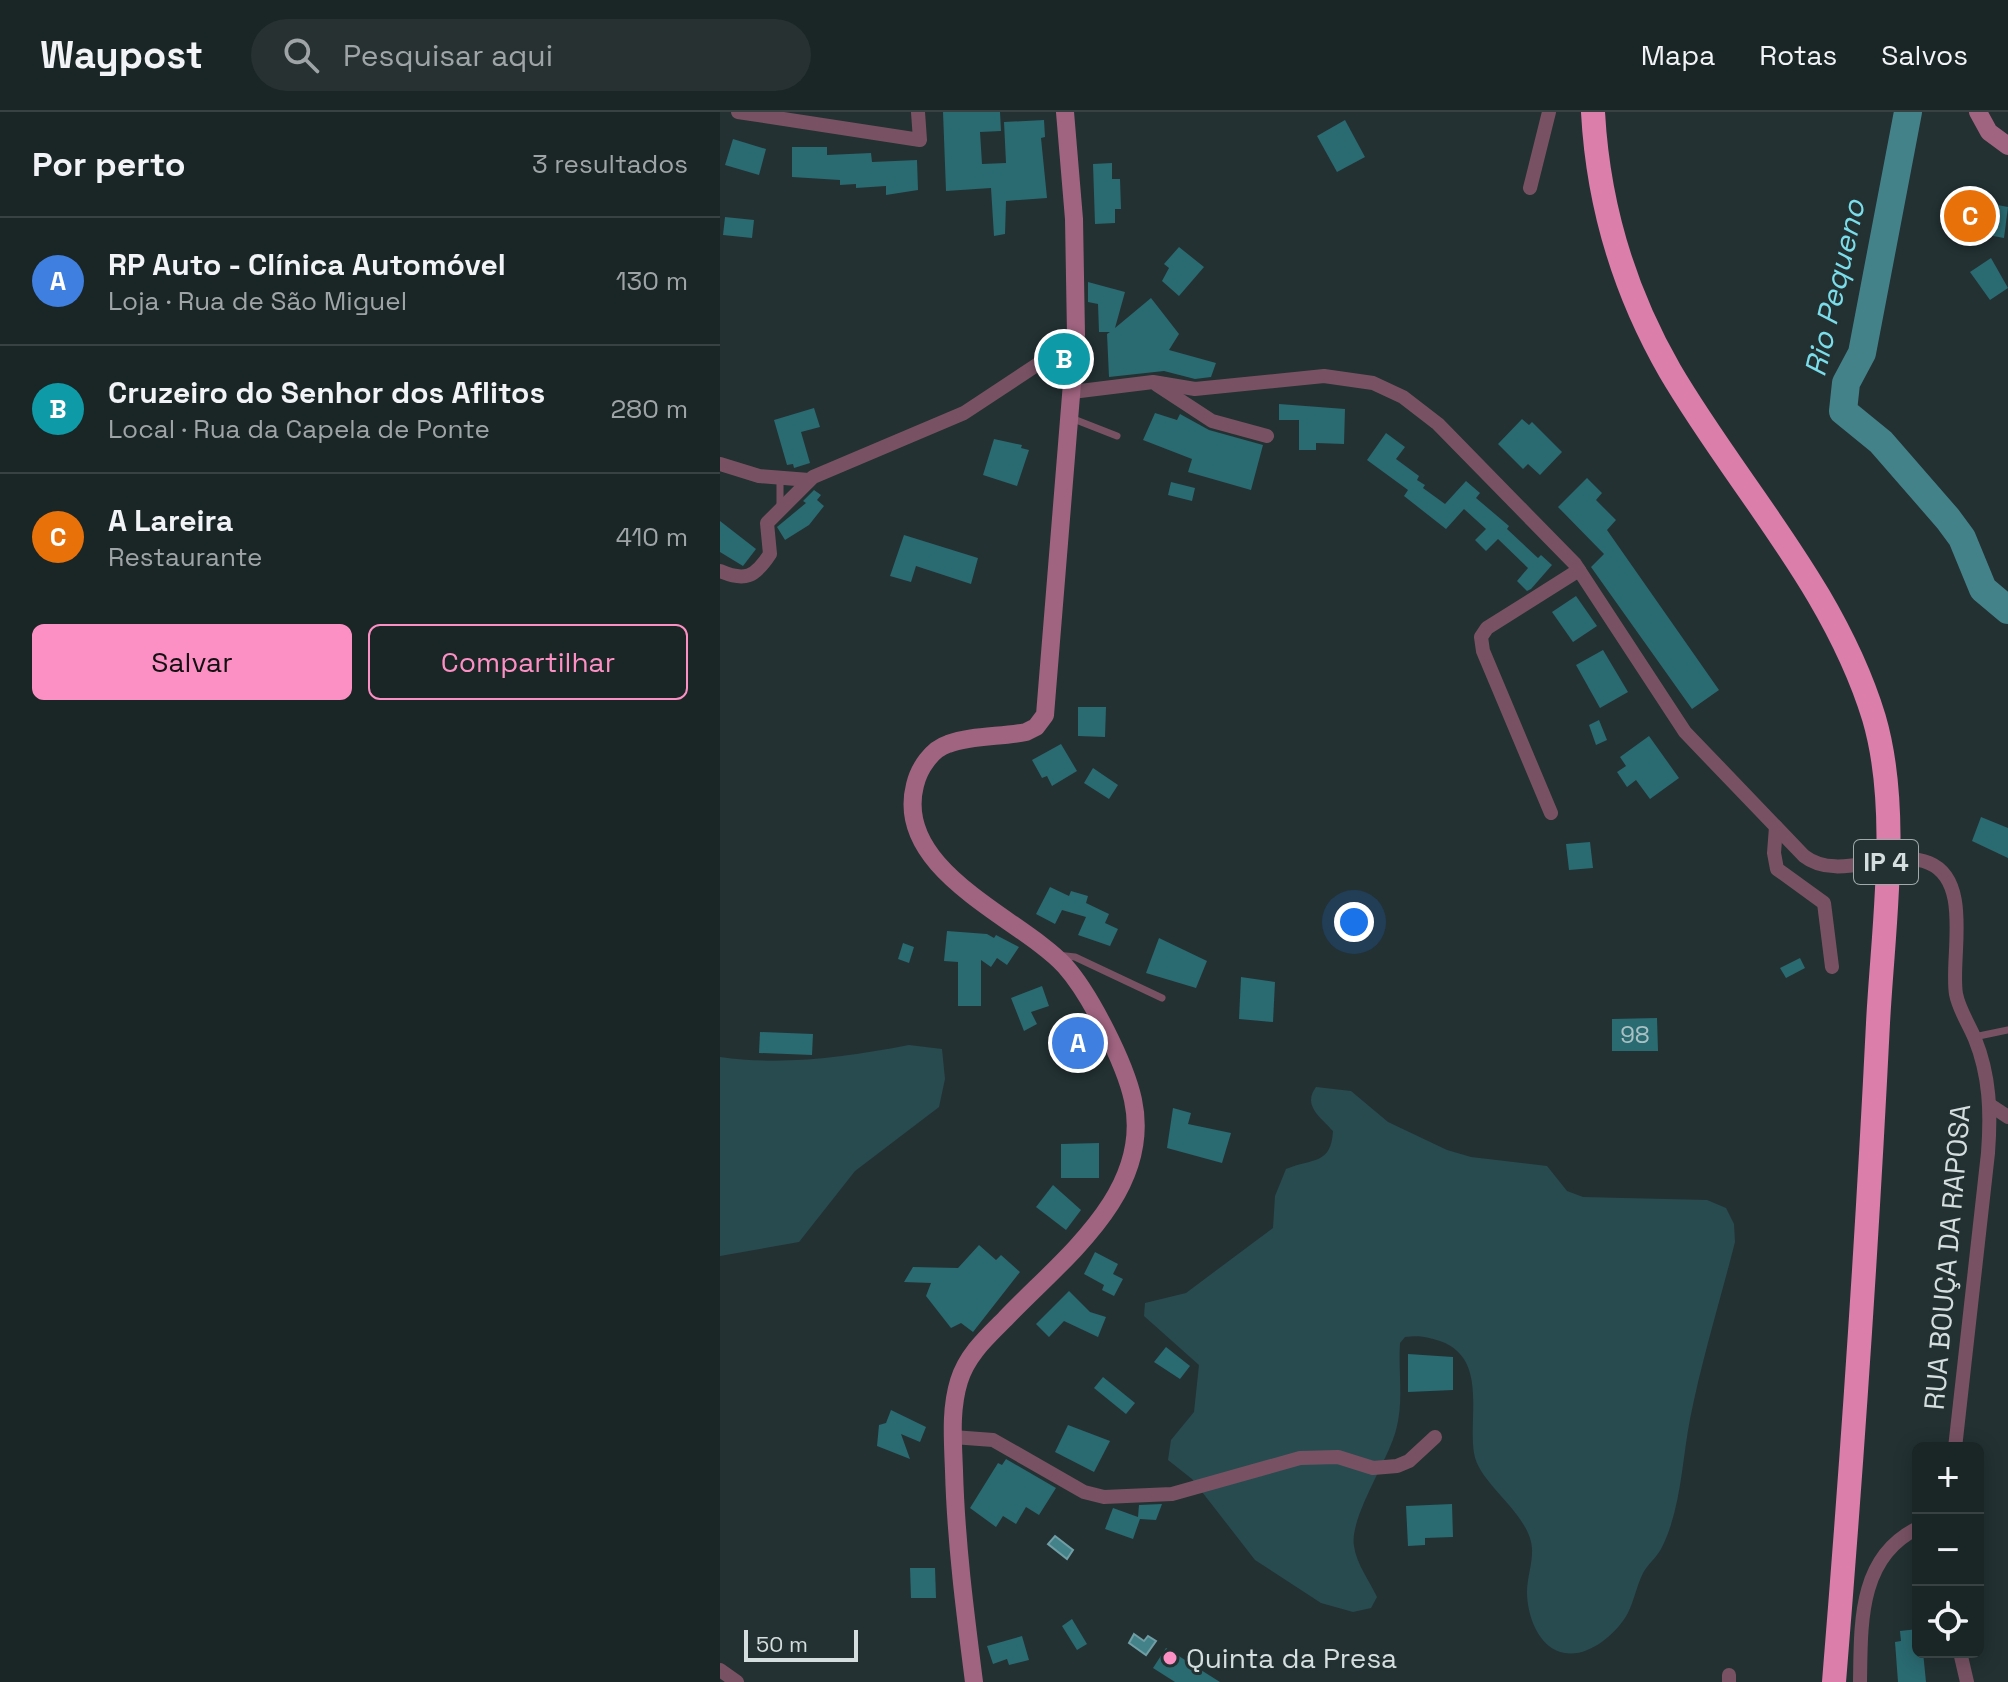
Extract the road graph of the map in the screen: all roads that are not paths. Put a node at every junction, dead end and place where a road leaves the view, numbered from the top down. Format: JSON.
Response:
{"nodes":[{"id":1,"x":738,"y":112,"type":"edge"},
{"id":2,"x":918,"y":112,"type":"edge"},
{"id":3,"x":1065,"y":112,"type":"edge"},
{"id":4,"x":1549,"y":112,"type":"edge"},
{"id":5,"x":1579,"y":112,"type":"edge"},
{"id":6,"x":1593,"y":112,"type":"edge"},
{"id":7,"x":1978,"y":112,"type":"edge"},
{"id":8,"x":834,"y":119,"type":"edge"},
{"id":9,"x":2008,"y":146,"type":"edge"},
{"id":10,"x":1530,"y":188,"type":"dead end"},
{"id":11,"x":1076,"y":339,"type":"junction"},
{"id":12,"x":1039,"y":364,"type":"junction"},
{"id":13,"x":1153,"y":382,"type":"junction"},
{"id":14,"x":1072,"y":384,"type":"junction"},
{"id":15,"x":1070,"y":417,"type":"junction"},
{"id":16,"x":1117,"y":436,"type":"dead end"},
{"id":17,"x":1267,"y":436,"type":"dead end"},
{"id":18,"x":720,"y":464,"type":"edge"},
{"id":19,"x":780,"y":478,"type":"junction"},
{"id":20,"x":809,"y":480,"type":"junction"},
{"id":21,"x":780,"y":508,"type":"junction"},
{"id":22,"x":1579,"y":570,"type":"junction"},
{"id":23,"x":720,"y":571,"type":"edge"},
{"id":24,"x":1551,"y":813,"type":"dead end"},
{"id":25,"x":1776,"y":827,"type":"junction"},
{"id":26,"x":1054,"y":956,"type":"junction"},
{"id":27,"x":1832,"y":967,"type":"dead end"},
{"id":28,"x":1162,"y":998,"type":"dead end"},
{"id":29,"x":2008,"y":1030,"type":"edge"},
{"id":30,"x":1974,"y":1037,"type":"junction"},
{"id":31,"x":1990,"y":1105,"type":"junction"},
{"id":32,"x":2008,"y":1117,"type":"edge"},
{"id":33,"x":953,"y":1437,"type":"junction"},
{"id":34,"x":1435,"y":1437,"type":"dead end"},
{"id":35,"x":1956,"y":1442,"type":"edge"},
{"id":36,"x":1912,"y":1532,"type":"edge"},
{"id":37,"x":1961,"y":1658,"type":"edge"},
{"id":38,"x":720,"y":1670,"type":"edge"},
{"id":39,"x":737,"y":1682,"type":"edge"},
{"id":40,"x":974,"y":1682,"type":"edge"},
{"id":41,"x":1821,"y":1682,"type":"edge"},
{"id":42,"x":1834,"y":1682,"type":"edge"},
{"id":43,"x":1860,"y":1682,"type":"edge"},
{"id":44,"x":1967,"y":1682,"type":"edge"}],
"edges":[{"from":1,"to":8,"type":"street"},
{"from":2,"to":8,"type":"street"},
{"from":3,"to":11,"type":"street"},
{"from":4,"to":10,"type":"street"},
{"from":5,"to":41,"type":"highway","number":"IP 4"},
{"from":6,"to":42,"type":"highway","number":"IP 4"},
{"from":7,"to":9,"type":"street"},
{"from":11,"to":12,"type":"street"},
{"from":11,"to":14,"type":"street"},
{"from":12,"to":14,"type":"street"},
{"from":12,"to":20,"type":"street"},
{"from":13,"to":14,"type":"street"},
{"from":13,"to":17,"type":"street"},
{"from":13,"to":22,"type":"street"},
{"from":14,"to":15,"type":"street"},
{"from":15,"to":16,"type":"lane"},
{"from":15,"to":26,"type":"street"},
{"from":18,"to":19,"type":"street"},
{"from":19,"to":20,"type":"street"},
{"from":19,"to":21,"type":"lane"},
{"from":20,"to":21,"type":"street"},
{"from":21,"to":23,"type":"street"},
{"from":22,"to":24,"type":"street"},
{"from":22,"to":25,"type":"street"},
{"from":25,"to":27,"type":"street"},
{"from":25,"to":30,"type":"street","name":"RUA BOUÇA DA RAPOSA"},
{"from":26,"to":28,"type":"lane"},
{"from":26,"to":33,"type":"street"},
{"from":29,"to":30,"type":"lane"},
{"from":30,"to":31,"type":"street","name":"RUA BOUÇA DA RAPOSA"},
{"from":31,"to":32,"type":"street"},
{"from":31,"to":35,"type":"street","name":"RUA BOUÇA DA RAPOSA"},
{"from":33,"to":34,"type":"street"},
{"from":33,"to":40,"type":"street"},
{"from":36,"to":43,"type":"street"},
{"from":37,"to":44,"type":"street"},
{"from":38,"to":39,"type":"street"}]}
